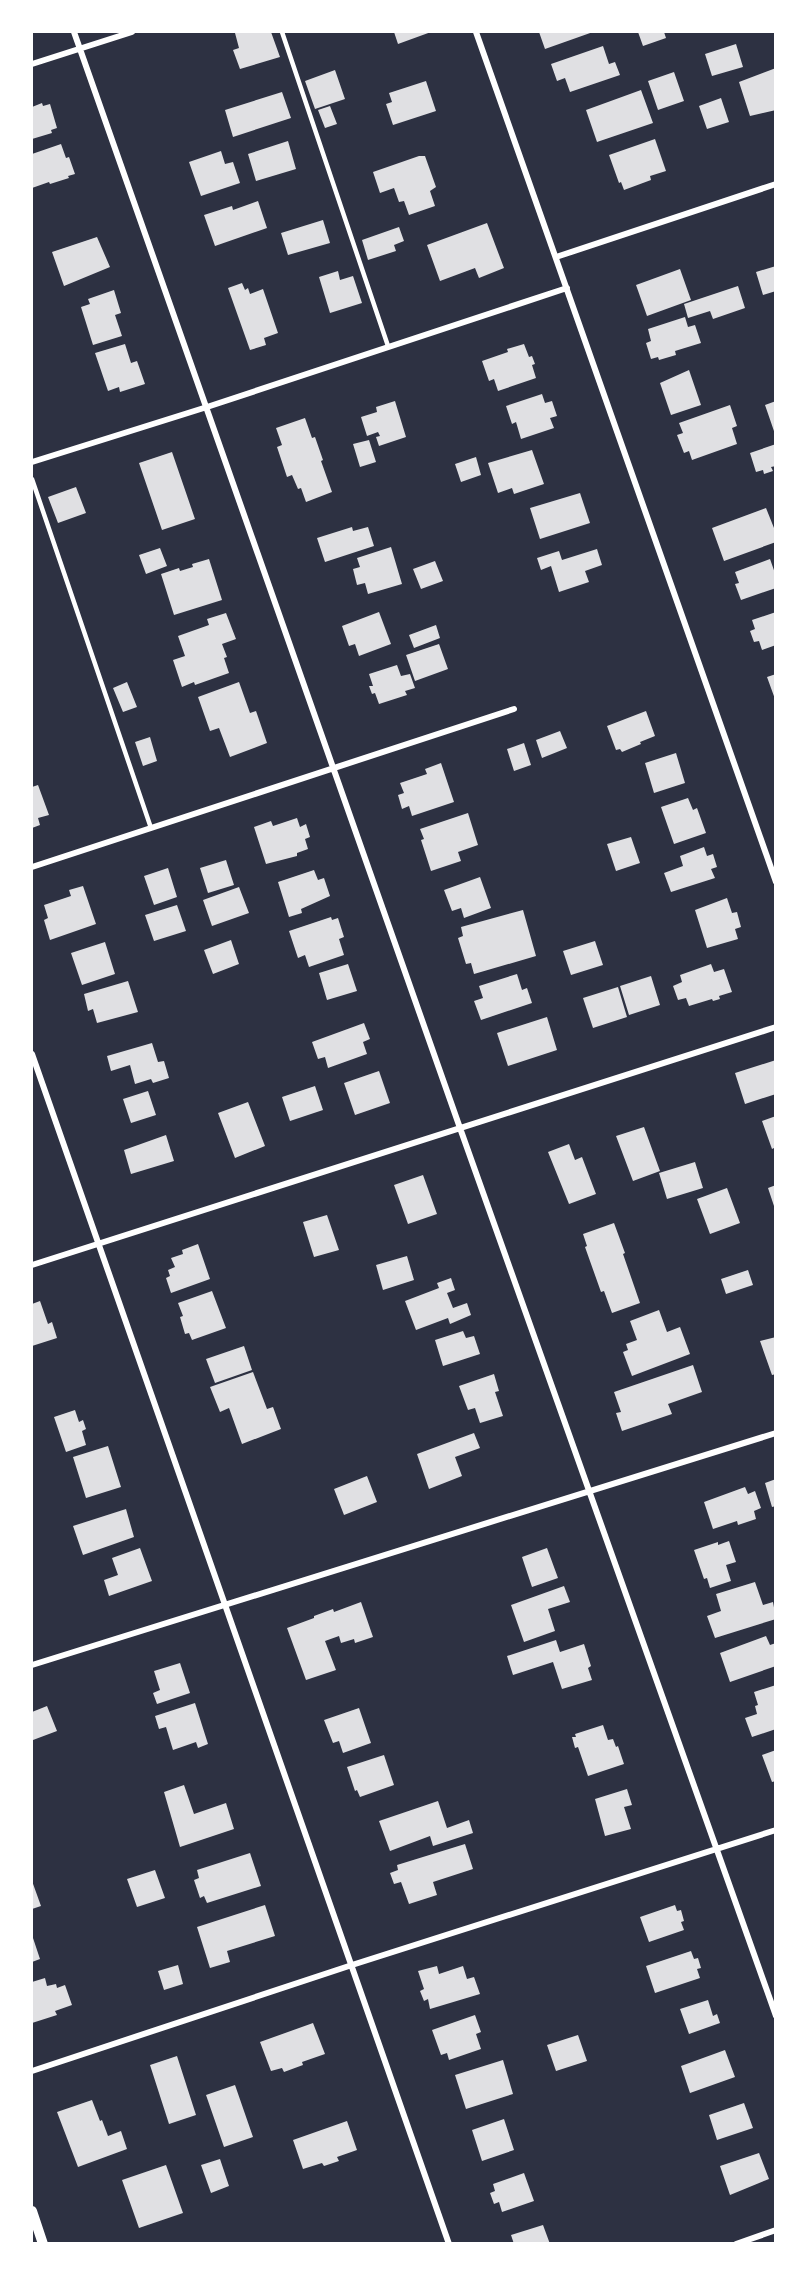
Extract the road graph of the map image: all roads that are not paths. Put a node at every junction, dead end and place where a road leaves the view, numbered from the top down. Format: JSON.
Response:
{"nodes":[{"id":1,"x":74,"y":32,"type":"edge"},
{"id":2,"x":132,"y":32,"type":"edge"},
{"id":3,"x":282,"y":32,"type":"edge"},
{"id":4,"x":476,"y":32,"type":"edge"},
{"id":5,"x":80,"y":48,"type":"junction"},
{"id":6,"x":32,"y":64,"type":"edge"},
{"id":7,"x":776,"y":184,"type":"edge"},
{"id":8,"x":556,"y":257,"type":"junction"},
{"id":9,"x":567,"y":288,"type":"junction"},
{"id":10,"x":388,"y":346,"type":"junction"},
{"id":11,"x":207,"y":407,"type":"junction"},
{"id":12,"x":32,"y":462,"type":"edge"},
{"id":13,"x":32,"y":479,"type":"edge"},
{"id":14,"x":514,"y":709,"type":"dead end"},
{"id":15,"x":333,"y":769,"type":"junction"},
{"id":16,"x":152,"y":828,"type":"junction"},
{"id":17,"x":32,"y":867,"type":"edge"},
{"id":18,"x":776,"y":882,"type":"edge"},
{"id":19,"x":776,"y":1027,"type":"edge"},
{"id":20,"x":32,"y":1054,"type":"edge"},
{"id":21,"x":460,"y":1128,"type":"junction"},
{"id":22,"x":98,"y":1243,"type":"junction"},
{"id":23,"x":32,"y":1265,"type":"edge"},
{"id":24,"x":776,"y":1433,"type":"edge"},
{"id":25,"x":590,"y":1490,"type":"junction"},
{"id":26,"x":224,"y":1604,"type":"junction"},
{"id":27,"x":32,"y":1665,"type":"edge"},
{"id":28,"x":776,"y":1830,"type":"edge"},
{"id":29,"x":716,"y":1848,"type":"junction"},
{"id":30,"x":352,"y":1965,"type":"junction"},
{"id":31,"x":776,"y":2016,"type":"edge"},
{"id":32,"x":32,"y":2071,"type":"edge"},
{"id":33,"x":32,"y":2211,"type":"edge"},
{"id":34,"x":776,"y":2230,"type":"edge"},
{"id":35,"x":43,"y":2244,"type":"edge"},
{"id":36,"x":449,"y":2244,"type":"edge"},
{"id":37,"x":736,"y":2244,"type":"edge"}],
"edges":[{"from":1,"to":5,"type":"street"},
{"from":2,"to":5,"type":"street"},
{"from":3,"to":10,"type":"lane"},
{"from":4,"to":8,"type":"street"},
{"from":5,"to":6,"type":"street"},
{"from":5,"to":11,"type":"street"},
{"from":7,"to":8,"type":"street"},
{"from":8,"to":9,"type":"street"},
{"from":9,"to":10,"type":"street"},
{"from":9,"to":18,"type":"street"},
{"from":10,"to":11,"type":"street"},
{"from":11,"to":12,"type":"street"},
{"from":11,"to":15,"type":"street"},
{"from":13,"to":16,"type":"lane"},
{"from":14,"to":15,"type":"street"},
{"from":15,"to":16,"type":"street"},
{"from":15,"to":21,"type":"street"},
{"from":16,"to":17,"type":"street"},
{"from":19,"to":21,"type":"street"},
{"from":20,"to":22,"type":"street"},
{"from":21,"to":22,"type":"street"},
{"from":21,"to":25,"type":"street"},
{"from":22,"to":23,"type":"street"},
{"from":22,"to":26,"type":"street"},
{"from":24,"to":25,"type":"street"},
{"from":25,"to":26,"type":"street"},
{"from":25,"to":29,"type":"street"},
{"from":26,"to":27,"type":"street"},
{"from":26,"to":30,"type":"street"},
{"from":28,"to":29,"type":"street"},
{"from":29,"to":30,"type":"street"},
{"from":29,"to":31,"type":"street"},
{"from":30,"to":32,"type":"street"},
{"from":30,"to":36,"type":"street"},
{"from":33,"to":35,"type":"street"},
{"from":34,"to":37,"type":"street"}]}
